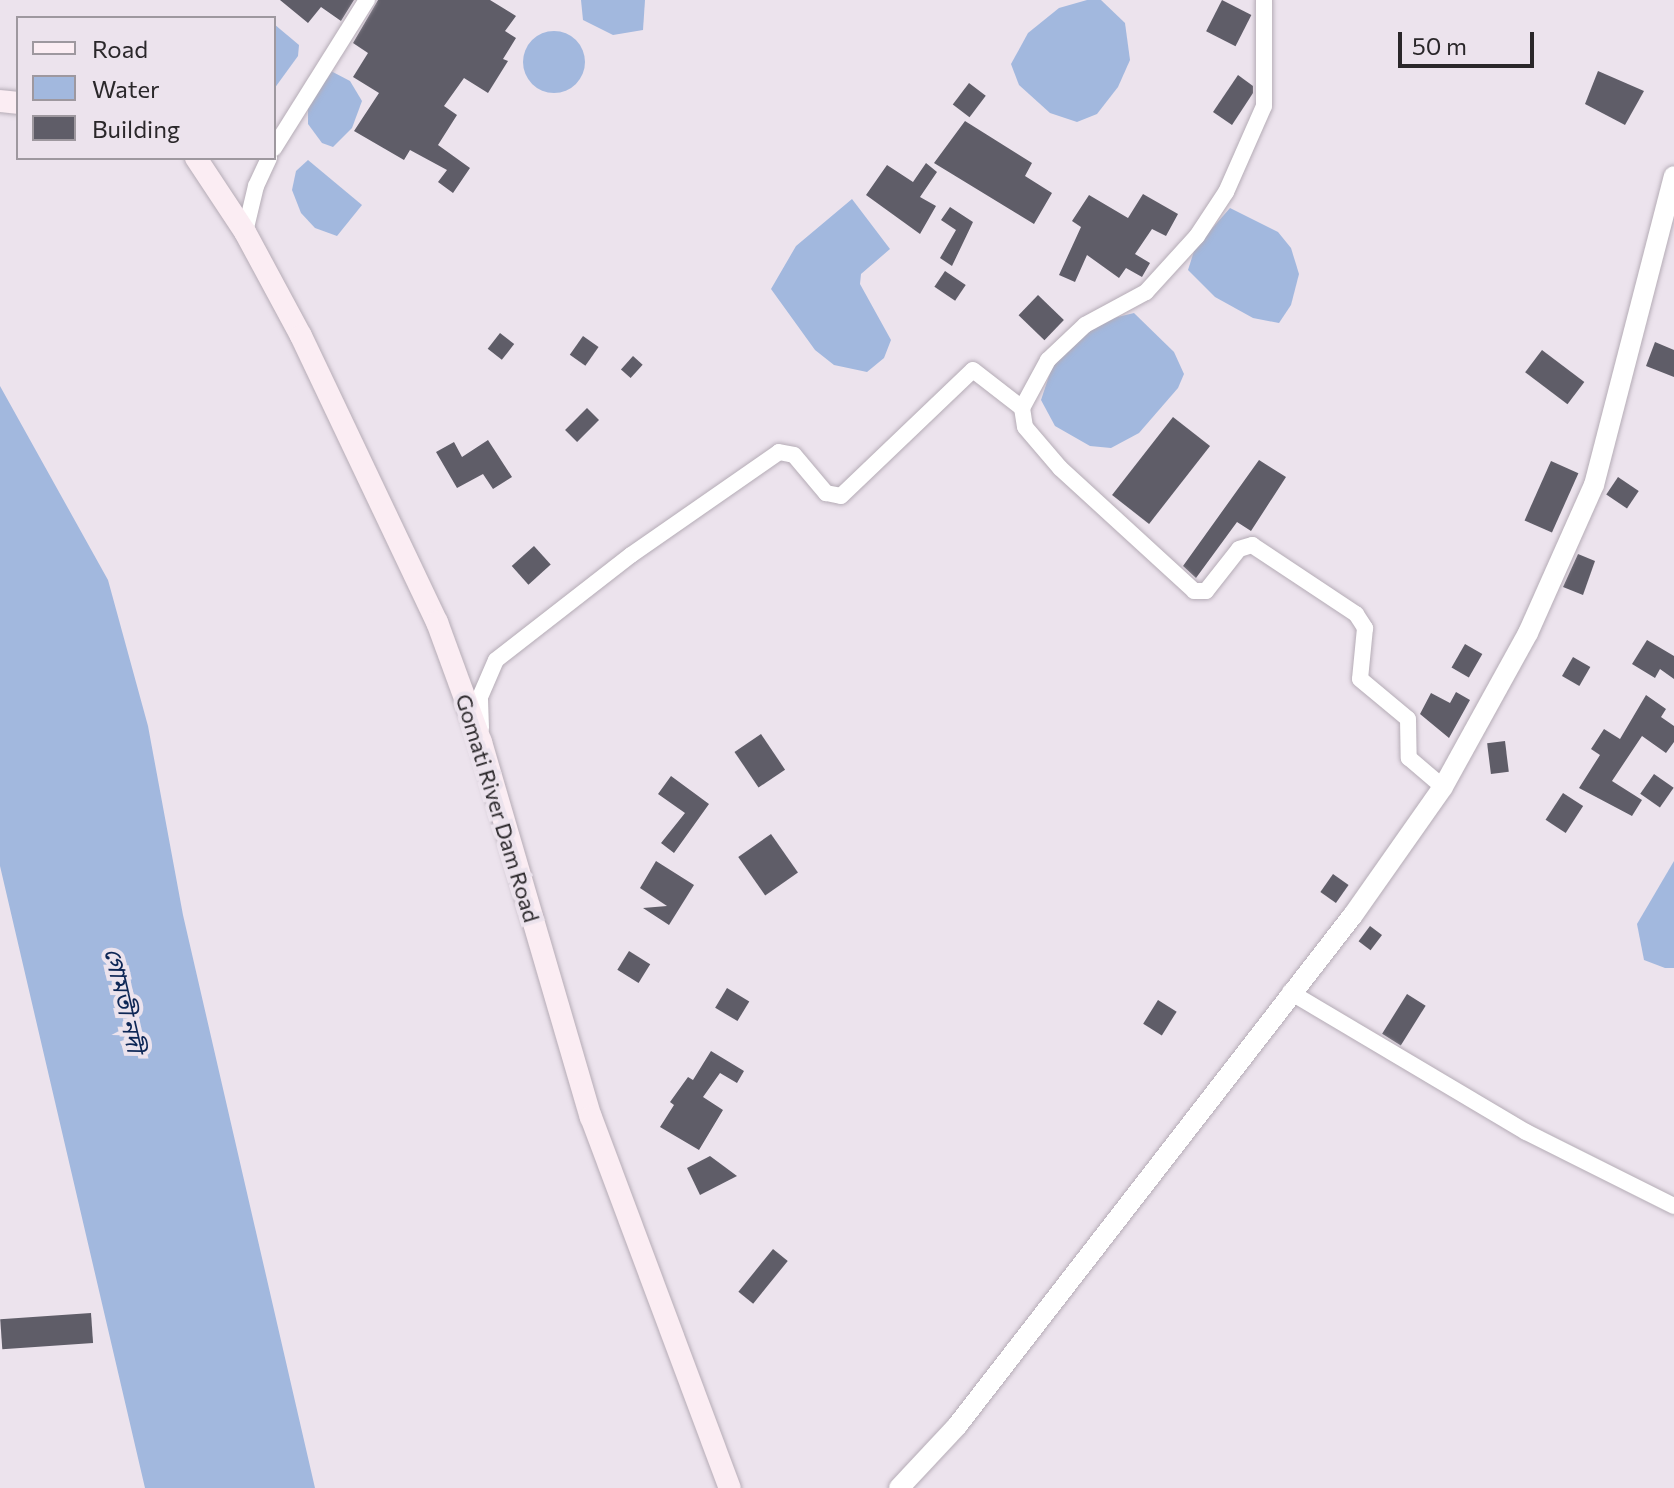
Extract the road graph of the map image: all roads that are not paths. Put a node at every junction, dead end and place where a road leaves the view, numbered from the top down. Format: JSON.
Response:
{"nodes":[{"id":1,"x":367,"y":0,"type":"edge"},
{"id":2,"x":1264,"y":0,"type":"edge"},
{"id":3,"x":276,"y":145,"type":"edge"},
{"id":4,"x":197,"y":160,"type":"edge"},
{"id":5,"x":268,"y":160,"type":"edge"},
{"id":6,"x":1674,"y":176,"type":"edge"},
{"id":7,"x":245,"y":232,"type":"junction"},
{"id":8,"x":1022,"y":408,"type":"junction"},
{"id":9,"x":481,"y":742,"type":"junction"},
{"id":10,"x":1443,"y":787,"type":"junction"},
{"id":11,"x":1290,"y":992,"type":"junction"},
{"id":12,"x":1674,"y":1206,"type":"edge"},
{"id":13,"x":730,"y":1488,"type":"edge"},
{"id":14,"x":899,"y":1488,"type":"edge"}],
"edges":[{"from":1,"to":3,"type":"street"},
{"from":2,"to":8,"type":"street"},
{"from":4,"to":7,"type":"main road","name":"Gomati River Dam Road"},
{"from":5,"to":7,"type":"street"},
{"from":6,"to":10,"type":"street"},
{"from":7,"to":9,"type":"main road","name":"Gomati River Dam Road"},
{"from":8,"to":9,"type":"street"},
{"from":8,"to":10,"type":"street"},
{"from":9,"to":13,"type":"main road","name":"Gomati River Dam Road"},
{"from":10,"to":11,"type":"street"},
{"from":11,"to":12,"type":"street"},
{"from":11,"to":14,"type":"street"}]}
